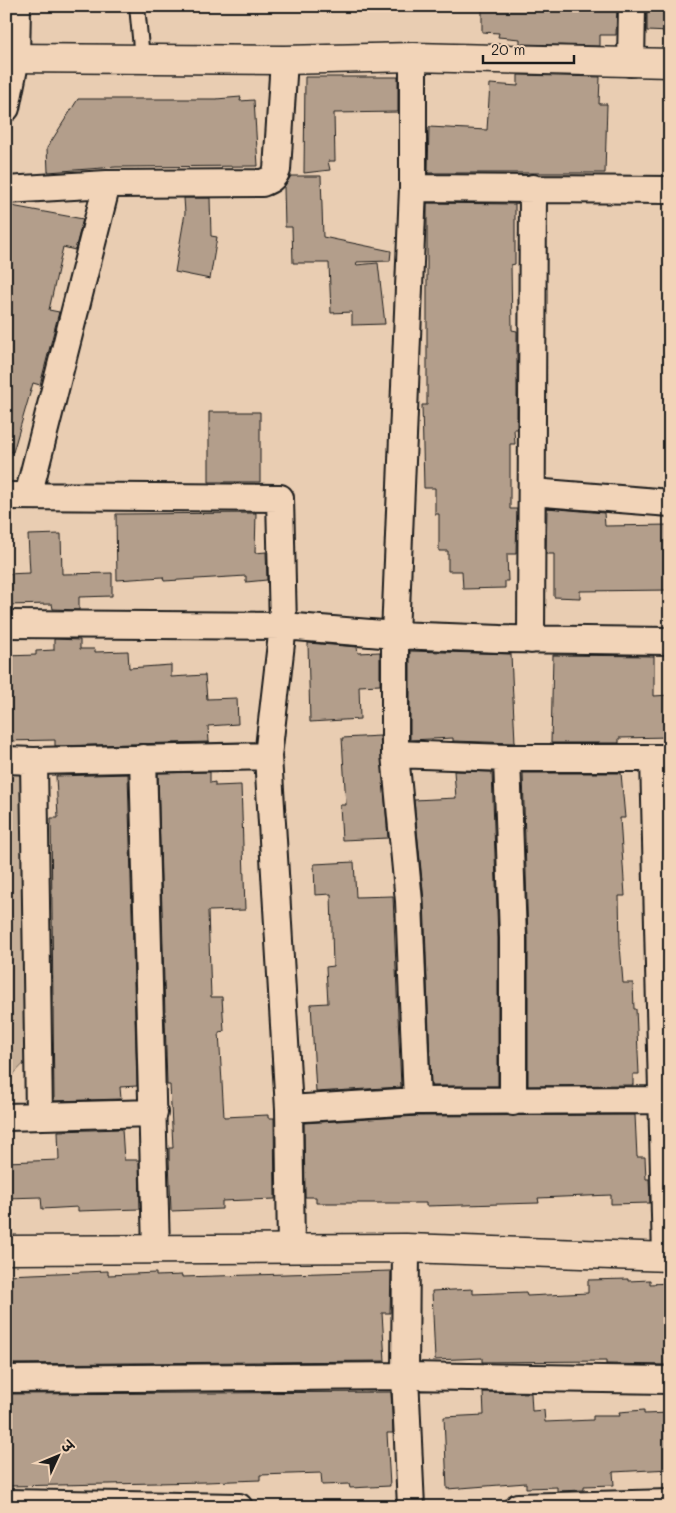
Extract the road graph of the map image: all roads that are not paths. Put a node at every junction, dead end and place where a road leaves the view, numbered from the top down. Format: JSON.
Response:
{"nodes":[{"id":1,"x":17,"y":6,"type":"edge"},
{"id":2,"x":137,"y":6,"type":"edge"},
{"id":3,"x":632,"y":6,"type":"edge"},
{"id":4,"x":413,"y":57,"type":"junction"},
{"id":5,"x":11,"y":58,"type":"edge"},
{"id":6,"x":142,"y":58,"type":"junction"},
{"id":7,"x":284,"y":60,"type":"junction"},
{"id":8,"x":631,"y":62,"type":"junction"},
{"id":9,"x":670,"y":63,"type":"edge"},
{"id":10,"x":6,"y":108,"type":"edge"},
{"id":11,"x":107,"y":184,"type":"junction"},
{"id":12,"x":413,"y":188,"type":"junction"},
{"id":13,"x":533,"y":188,"type":"junction"},
{"id":14,"x":6,"y":190,"type":"edge"},
{"id":15,"x":670,"y":190,"type":"edge"},
{"id":16,"x":532,"y":492,"type":"junction"},
{"id":17,"x":17,"y":496,"type":"edge"},
{"id":18,"x":670,"y":503,"type":"edge"},
{"id":19,"x":6,"y":624,"type":"edge"},
{"id":20,"x":283,"y":626,"type":"junction"},
{"id":21,"x":395,"y":635,"type":"junction"},
{"id":22,"x":531,"y":640,"type":"junction"},
{"id":23,"x":670,"y":641,"type":"edge"},
{"id":24,"x":395,"y":754,"type":"junction"},
{"id":25,"x":268,"y":756,"type":"junction"},
{"id":26,"x":144,"y":758,"type":"junction"},
{"id":27,"x":507,"y":758,"type":"junction"},
{"id":28,"x":662,"y":758,"type":"edge"},
{"id":29,"x":6,"y":760,"type":"edge"},
{"id":30,"x":34,"y":761,"type":"junction"},
{"id":31,"x":663,"y":887,"type":"edge"},
{"id":32,"x":665,"y":1100,"type":"edge"},
{"id":33,"x":417,"y":1101,"type":"junction"},
{"id":34,"x":513,"y":1102,"type":"junction"},
{"id":35,"x":289,"y":1109,"type":"junction"},
{"id":36,"x":154,"y":1113,"type":"junction"},
{"id":37,"x":39,"y":1115,"type":"junction"},
{"id":38,"x":6,"y":1117,"type":"edge"},
{"id":39,"x":406,"y":1248,"type":"junction"},
{"id":40,"x":156,"y":1249,"type":"junction"},
{"id":41,"x":291,"y":1249,"type":"junction"},
{"id":42,"x":6,"y":1250,"type":"edge"},
{"id":43,"x":668,"y":1257,"type":"edge"},
{"id":44,"x":405,"y":1376,"type":"junction"},
{"id":45,"x":6,"y":1380,"type":"edge"},
{"id":46,"x":670,"y":1380,"type":"edge"},
{"id":47,"x":6,"y":1503,"type":"edge"},
{"id":48,"x":670,"y":1503,"type":"edge"},
{"id":49,"x":37,"y":1505,"type":"edge"},
{"id":50,"x":239,"y":1507,"type":"edge"},
{"id":51,"x":410,"y":1507,"type":"edge"},
{"id":52,"x":518,"y":1507,"type":"edge"}],
"edges":[{"from":1,"to":5,"type":"street"},
{"from":2,"to":6,"type":"lane"},
{"from":3,"to":8,"type":"street"},
{"from":4,"to":7,"type":"street"},
{"from":4,"to":8,"type":"street"},
{"from":4,"to":12,"type":"street"},
{"from":5,"to":6,"type":"street"},
{"from":5,"to":10,"type":"street"},
{"from":6,"to":7,"type":"street"},
{"from":7,"to":11,"type":"street"},
{"from":8,"to":9,"type":"street"},
{"from":11,"to":14,"type":"street"},
{"from":11,"to":17,"type":"street"},
{"from":12,"to":13,"type":"street"},
{"from":12,"to":21,"type":"street"},
{"from":13,"to":15,"type":"street"},
{"from":13,"to":16,"type":"street"},
{"from":16,"to":18,"type":"street"},
{"from":16,"to":22,"type":"street"},
{"from":17,"to":20,"type":"street"},
{"from":19,"to":20,"type":"street"},
{"from":20,"to":21,"type":"street"},
{"from":20,"to":25,"type":"street"},
{"from":21,"to":22,"type":"street"},
{"from":21,"to":24,"type":"street"},
{"from":22,"to":23,"type":"street"},
{"from":24,"to":27,"type":"street"},
{"from":24,"to":33,"type":"street"},
{"from":25,"to":26,"type":"street"},
{"from":25,"to":35,"type":"street"},
{"from":26,"to":30,"type":"street"},
{"from":26,"to":36,"type":"street"},
{"from":27,"to":28,"type":"street"},
{"from":27,"to":34,"type":"street"},
{"from":28,"to":31,"type":"street"},
{"from":29,"to":30,"type":"street"},
{"from":30,"to":37,"type":"street"},
{"from":31,"to":32,"type":"street"},
{"from":32,"to":34,"type":"street"},
{"from":32,"to":43,"type":"street"},
{"from":33,"to":34,"type":"street"},
{"from":33,"to":35,"type":"street"},
{"from":35,"to":41,"type":"street"},
{"from":36,"to":37,"type":"street"},
{"from":36,"to":40,"type":"street"},
{"from":37,"to":38,"type":"street"},
{"from":39,"to":41,"type":"street"},
{"from":39,"to":43,"type":"street"},
{"from":39,"to":44,"type":"street"},
{"from":40,"to":41,"type":"street"},
{"from":40,"to":42,"type":"street"},
{"from":44,"to":45,"type":"street"},
{"from":44,"to":46,"type":"street"},
{"from":44,"to":51,"type":"street"},
{"from":47,"to":49,"type":"street"},
{"from":48,"to":52,"type":"street"},
{"from":49,"to":50,"type":"street"}]}
